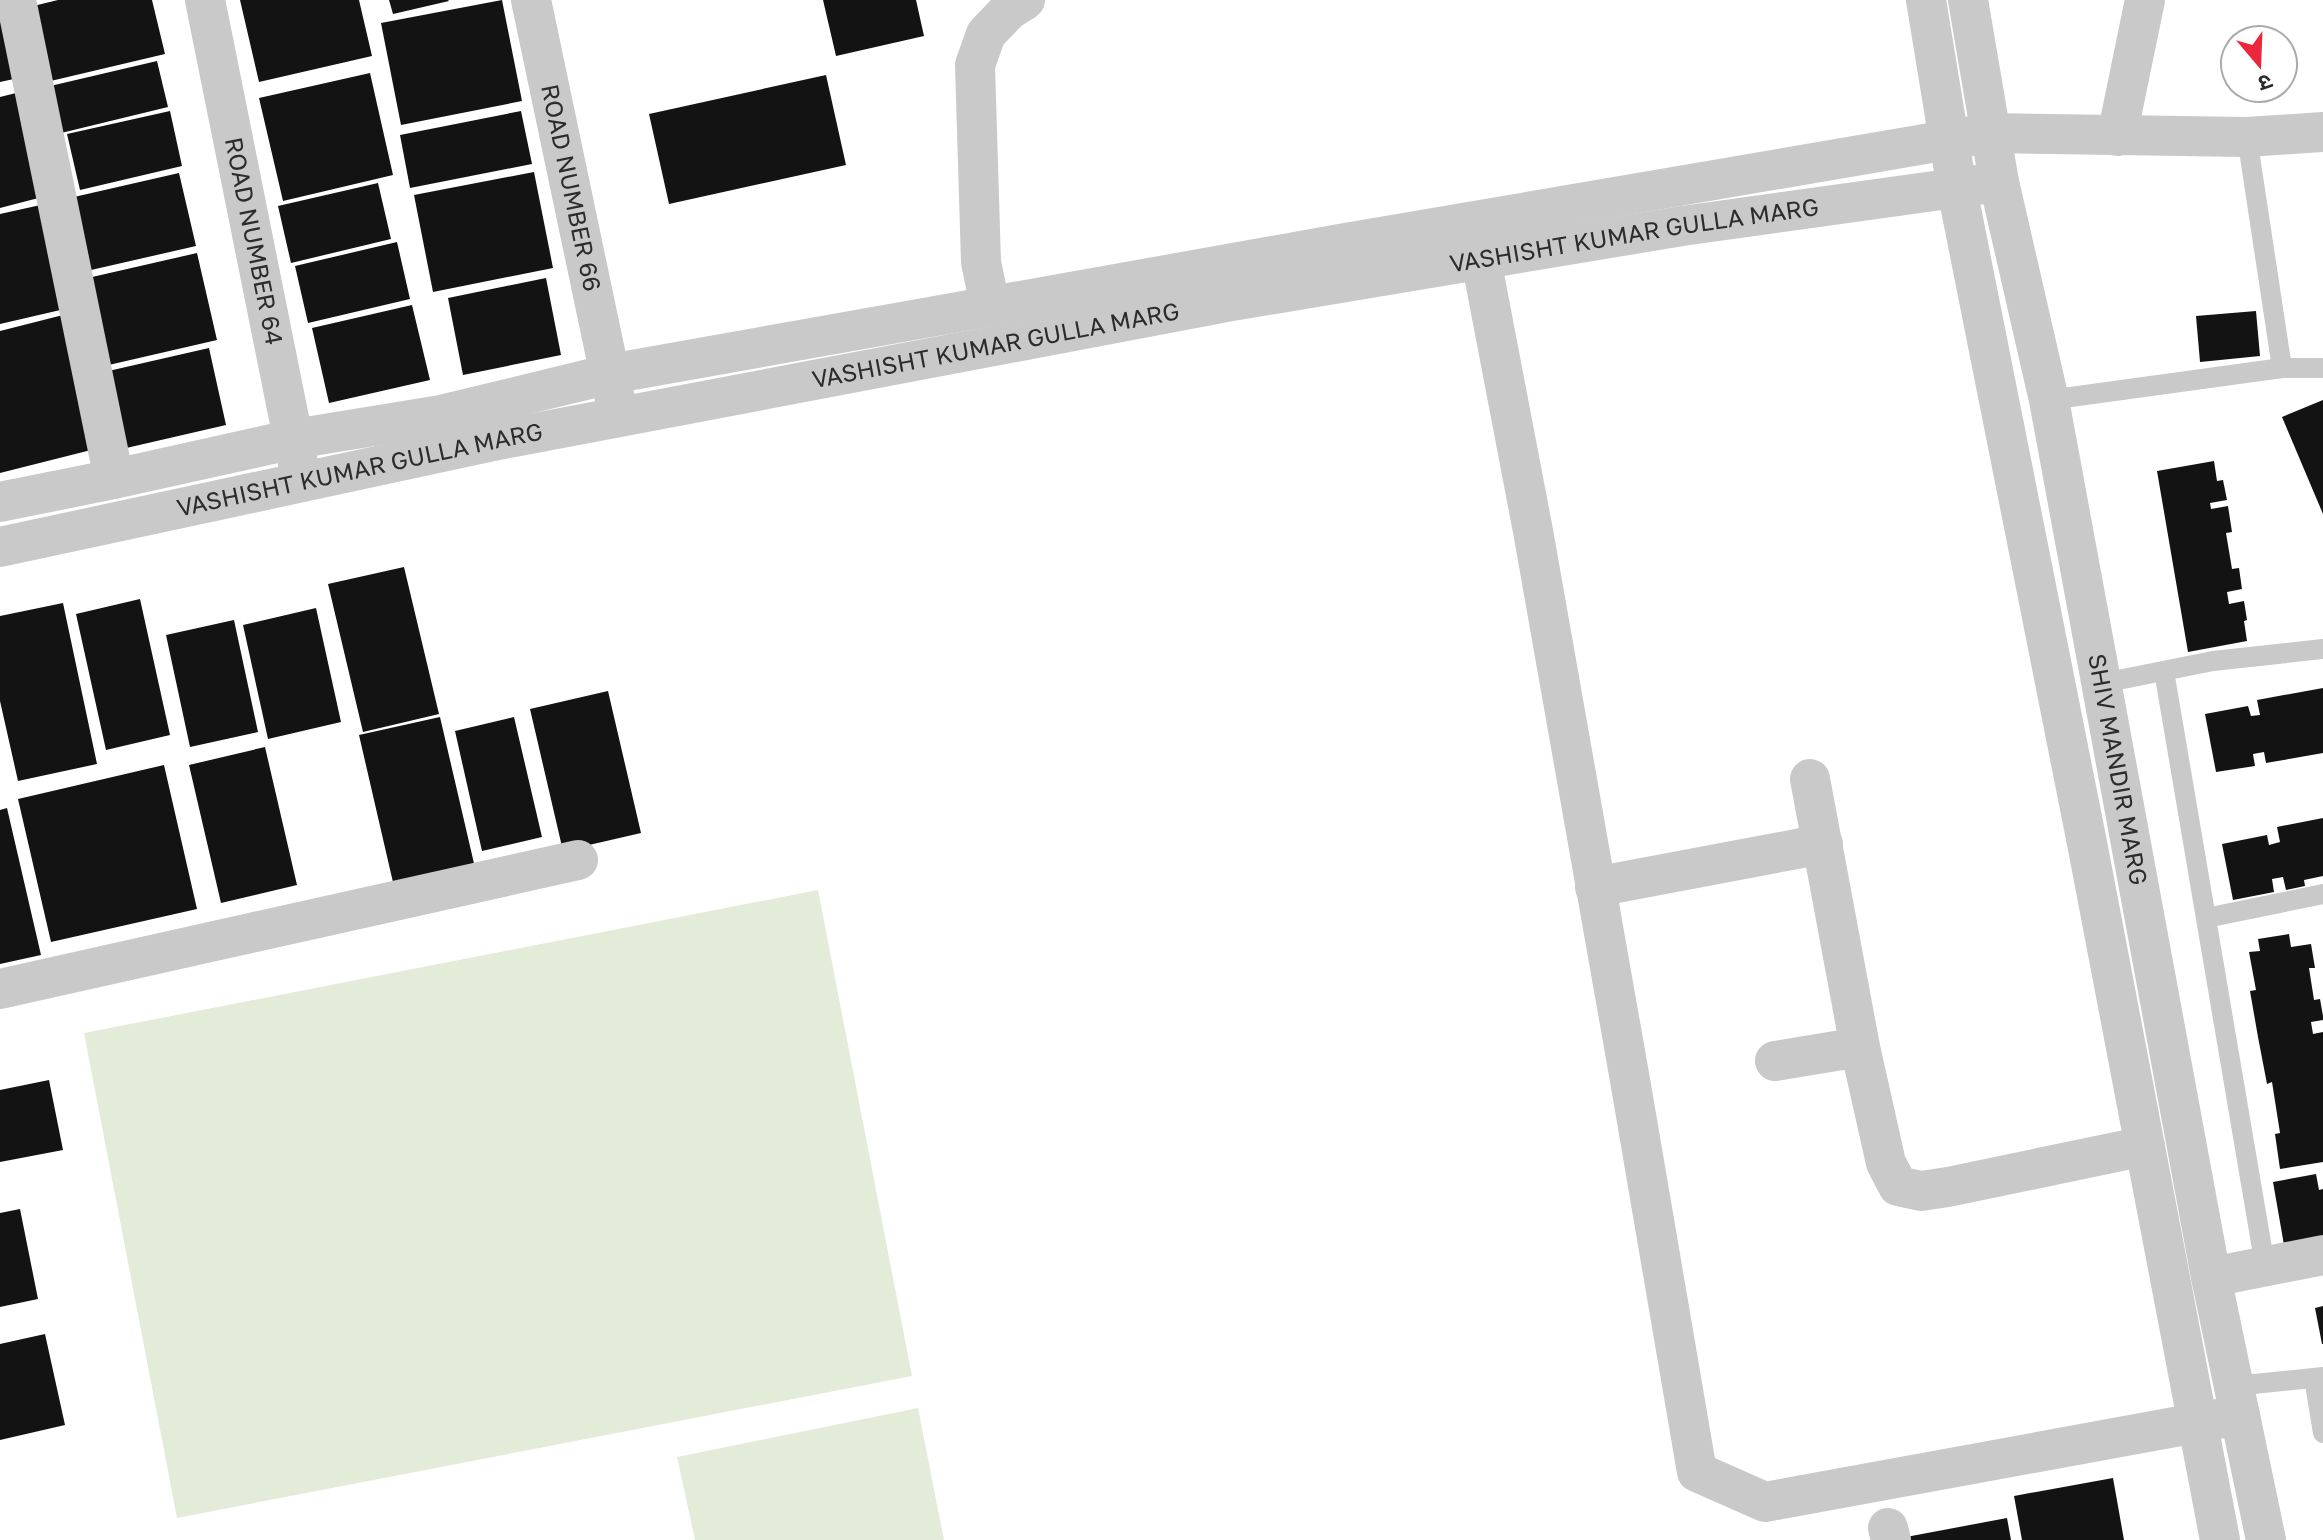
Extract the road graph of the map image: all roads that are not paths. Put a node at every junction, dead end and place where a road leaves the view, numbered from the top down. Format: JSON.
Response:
{"nodes":[{"id":1,"x":16,"y":0,"type":"edge"},
{"id":2,"x":205,"y":0,"type":"edge"},
{"id":3,"x":531,"y":0,"type":"edge"},
{"id":4,"x":1025,"y":0,"type":"edge"},
{"id":5,"x":1926,"y":0,"type":"edge"},
{"id":6,"x":1968,"y":0,"type":"edge"},
{"id":7,"x":2145,"y":0,"type":"edge"},
{"id":8,"x":2323,"y":132,"type":"edge"},
{"id":9,"x":1989,"y":133,"type":"junction"},
{"id":10,"x":2117,"y":136,"type":"junction"},
{"id":11,"x":2247,"y":137,"type":"junction"},
{"id":12,"x":1948,"y":141,"type":"junction"},
{"id":13,"x":1999,"y":182,"type":"junction"},
{"id":14,"x":1957,"y":189,"type":"junction"},
{"id":15,"x":1477,"y":240,"type":"junction"},
{"id":16,"x":990,"y":306,"type":"junction"},
{"id":17,"x":2282,"y":368,"type":"junction"},
{"id":18,"x":2323,"y":368,"type":"edge"},
{"id":19,"x":610,"y":374,"type":"junction"},
{"id":20,"x":2049,"y":400,"type":"junction"},
{"id":21,"x":618,"y":417,"type":"junction"},
{"id":22,"x":294,"y":439,"type":"junction"},
{"id":23,"x":114,"y":479,"type":"junction"},
{"id":24,"x":302,"y":483,"type":"junction"},
{"id":25,"x":0,"y":502,"type":"edge"},
{"id":26,"x":0,"y":547,"type":"edge"},
{"id":27,"x":2323,"y":649,"type":"edge"},
{"id":28,"x":2164,"y":671,"type":"junction"},
{"id":29,"x":2103,"y":683,"type":"junction"},
{"id":30,"x":1810,"y":779,"type":"dead end"},
{"id":31,"x":1823,"y":844,"type":"junction"},
{"id":32,"x":578,"y":860,"type":"dead end"},
{"id":33,"x":1595,"y":887,"type":"junction"},
{"id":34,"x":2323,"y":894,"type":"edge"},
{"id":35,"x":2206,"y":918,"type":"junction"},
{"id":36,"x":0,"y":989,"type":"edge"},
{"id":37,"x":1860,"y":1047,"type":"junction"},
{"id":38,"x":1775,"y":1061,"type":"dead end"},
{"id":39,"x":2145,"y":1146,"type":"junction"},
{"id":40,"x":2323,"y":1255,"type":"edge"},
{"id":41,"x":2265,"y":1266,"type":"junction"},
{"id":42,"x":2211,"y":1277,"type":"junction"},
{"id":43,"x":2318,"y":1377,"type":"edge"},
{"id":44,"x":2237,"y":1401,"type":"junction"},
{"id":45,"x":2198,"y":1423,"type":"junction"},
{"id":46,"x":2323,"y":1433,"type":"edge"},
{"id":47,"x":2220,"y":1540,"type":"edge"},
{"id":48,"x":2266,"y":1540,"type":"edge"}],
"edges":[{"from":1,"to":23,"type":"street"},
{"from":2,"to":22,"type":"street","name":"ROAD NUMBER 64"},
{"from":3,"to":19,"type":"street","name":"ROAD NUMBER 66"},
{"from":4,"to":16,"type":"street"},
{"from":5,"to":12,"type":"street"},
{"from":6,"to":9,"type":"street","name":"SHIV MANDIR MARG"},
{"from":7,"to":10,"type":"street"},
{"from":8,"to":11,"type":"street","name":"VASHISHT KUMAR GULLA MARG"},
{"from":9,"to":10,"type":"street","name":"VASHISHT KUMAR GULLA MARG"},
{"from":9,"to":12,"type":"street","name":"VASHISHT KUMAR GULLA MARG"},
{"from":9,"to":13,"type":"street","name":"SHIV MANDIR MARG"},
{"from":10,"to":11,"type":"street","name":"VASHISHT KUMAR GULLA MARG"},
{"from":11,"to":17,"type":"lane"},
{"from":12,"to":14,"type":"street"},
{"from":12,"to":15,"type":"street","name":"VASHISHT KUMAR GULLA MARG"},
{"from":13,"to":14,"type":"street","name":"VASHISHT KUMAR GULLA MARG"},
{"from":13,"to":20,"type":"street","name":"SHIV MANDIR MARG"},
{"from":14,"to":15,"type":"street","name":"VASHISHT KUMAR GULLA MARG"},
{"from":14,"to":39,"type":"street"},
{"from":15,"to":16,"type":"street","name":"VASHISHT KUMAR GULLA MARG"},
{"from":15,"to":21,"type":"street","name":"VASHISHT KUMAR GULLA MARG"},
{"from":15,"to":33,"type":"street"},
{"from":16,"to":19,"type":"street","name":"VASHISHT KUMAR GULLA MARG"},
{"from":17,"to":18,"type":"lane"},
{"from":17,"to":20,"type":"lane"},
{"from":19,"to":21,"type":"street","name":"ROAD NUMBER 66"},
{"from":19,"to":22,"type":"street","name":"VASHISHT KUMAR GULLA MARG"},
{"from":20,"to":29,"type":"street","name":"SHIV MANDIR MARG"},
{"from":21,"to":24,"type":"street","name":"VASHISHT KUMAR GULLA MARG"},
{"from":22,"to":23,"type":"street","name":"VASHISHT KUMAR GULLA MARG"},
{"from":22,"to":24,"type":"street","name":"ROAD NUMBER 64"},
{"from":23,"to":25,"type":"street","name":"VASHISHT KUMAR GULLA MARG"},
{"from":24,"to":26,"type":"street","name":"VASHISHT KUMAR GULLA MARG"},
{"from":27,"to":28,"type":"lane"},
{"from":28,"to":29,"type":"lane"},
{"from":28,"to":35,"type":"lane"},
{"from":29,"to":42,"type":"street","name":"SHIV MANDIR MARG"},
{"from":30,"to":31,"type":"street"},
{"from":31,"to":33,"type":"street"},
{"from":31,"to":37,"type":"street"},
{"from":32,"to":36,"type":"street"},
{"from":33,"to":45,"type":"street"},
{"from":34,"to":35,"type":"lane"},
{"from":35,"to":41,"type":"lane"},
{"from":37,"to":38,"type":"street"},
{"from":37,"to":39,"type":"street"},
{"from":39,"to":45,"type":"street"},
{"from":40,"to":41,"type":"street"},
{"from":41,"to":42,"type":"street"},
{"from":42,"to":44,"type":"street","name":"SHIV MANDIR MARG"},
{"from":43,"to":44,"type":"lane"},
{"from":43,"to":46,"type":"lane"},
{"from":44,"to":45,"type":"street"},
{"from":44,"to":48,"type":"street","name":"SHIV MANDIR MARG"},
{"from":45,"to":47,"type":"street"}]}
